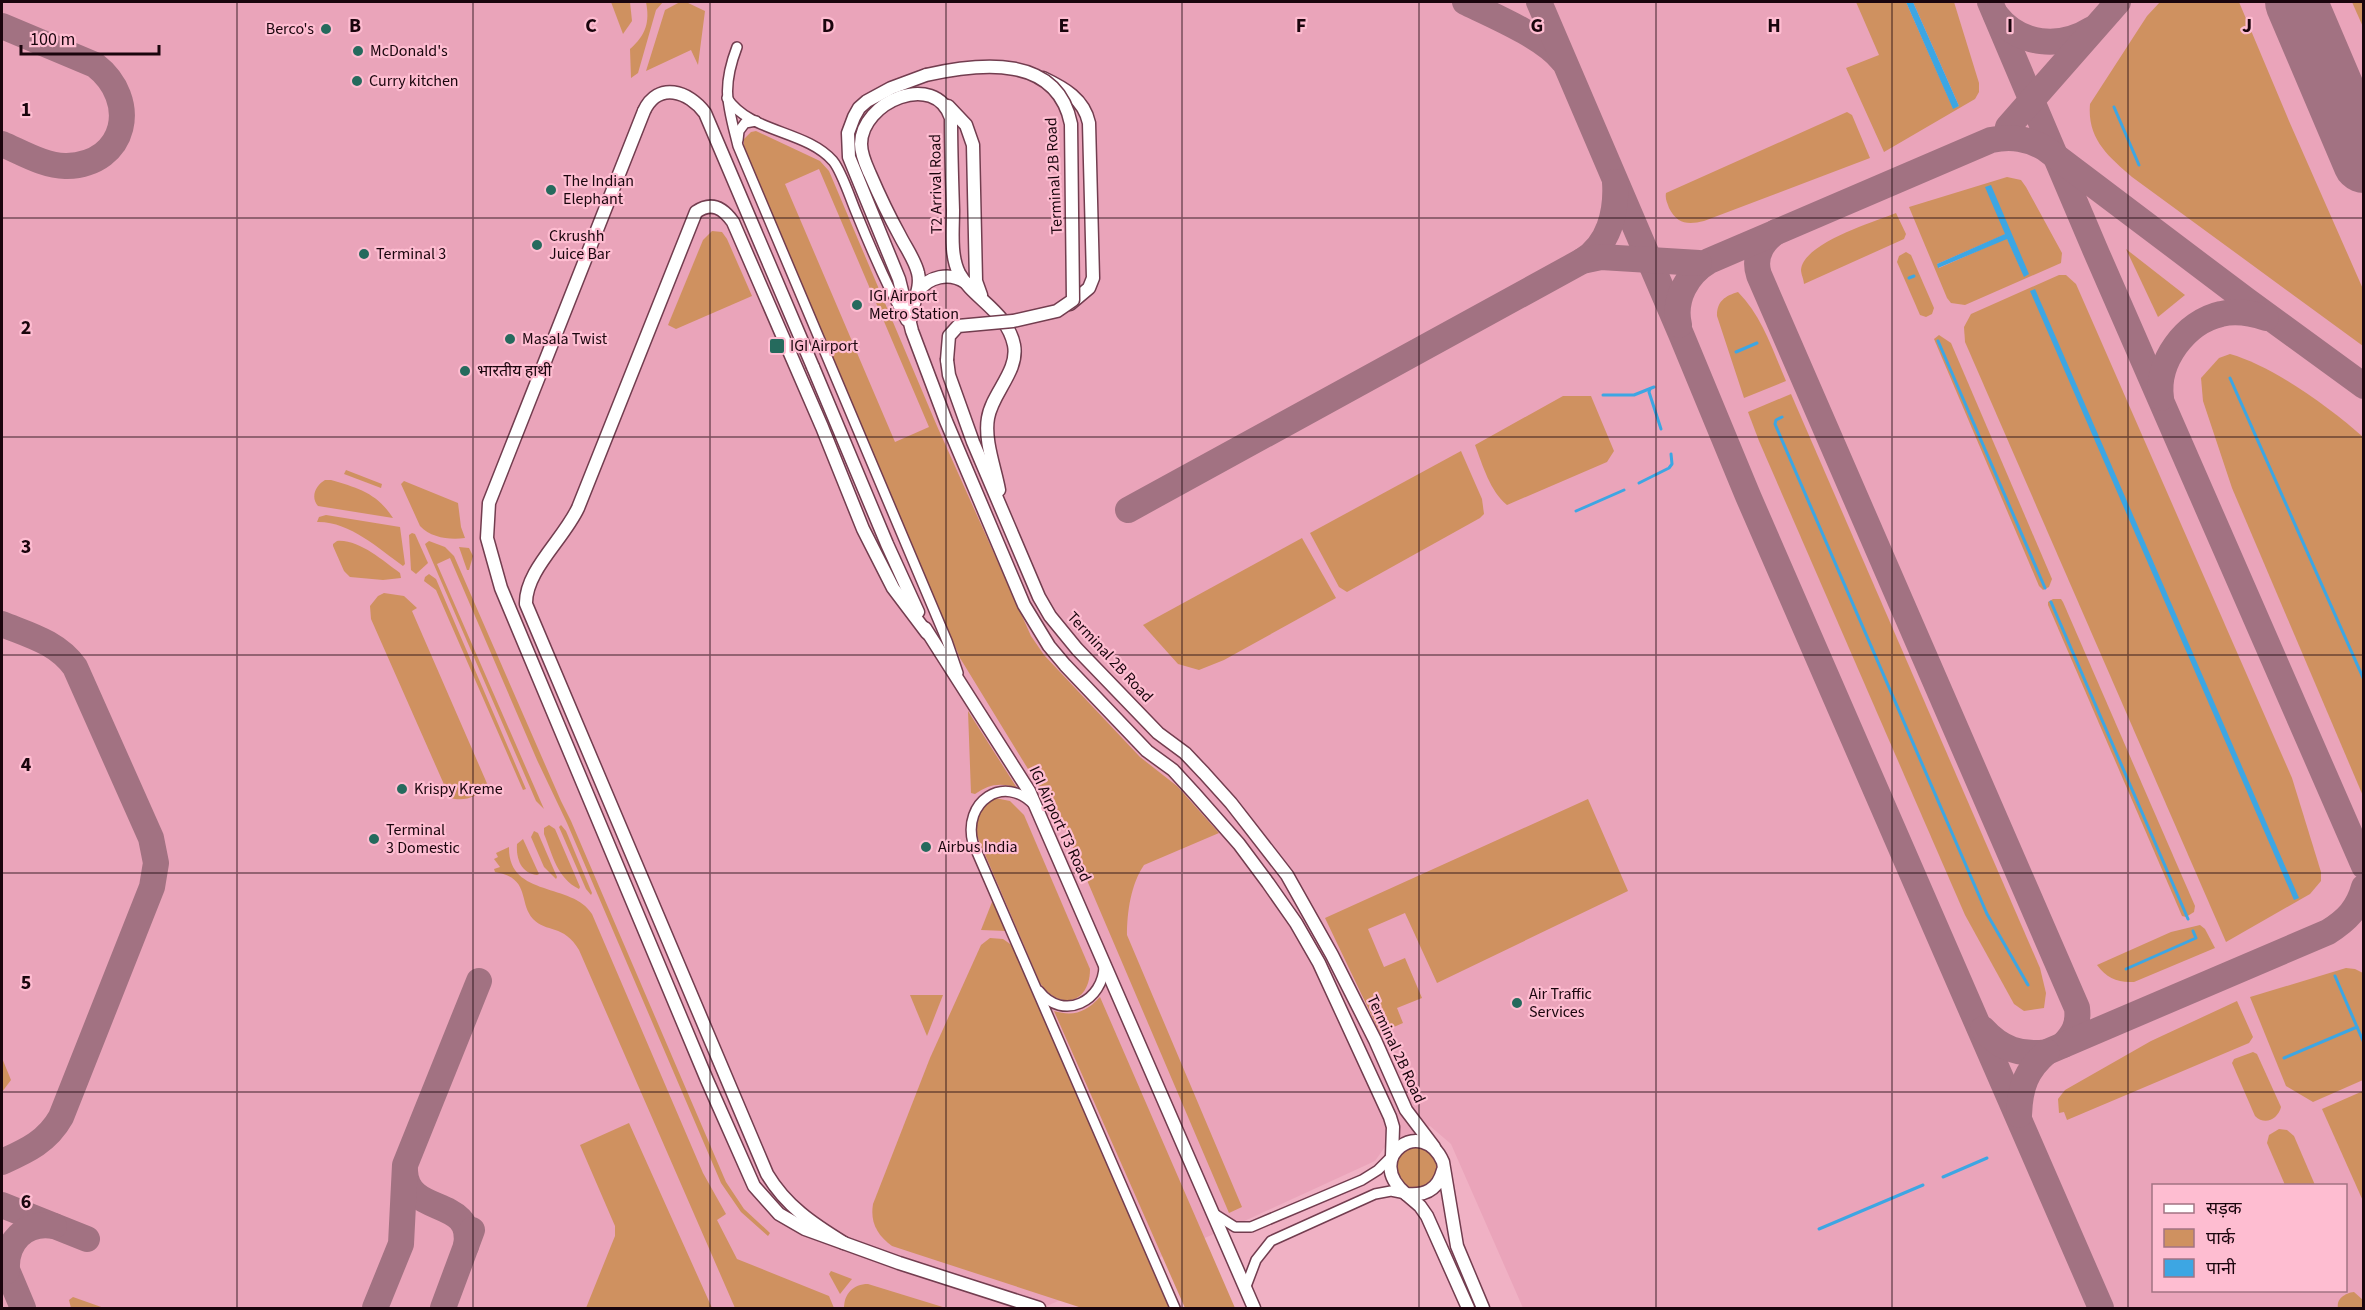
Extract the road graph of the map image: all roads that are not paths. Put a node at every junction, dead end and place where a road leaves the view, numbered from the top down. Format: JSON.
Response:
{"nodes":[{"id":1,"x":737,"y":47,"type":"dead end"},
{"id":2,"x":1041,"y":77,"type":"junction"},
{"id":3,"x":726,"y":96,"type":"junction"},
{"id":4,"x":937,"y":98,"type":"junction"},
{"id":5,"x":756,"y":121,"type":"junction"},
{"id":6,"x":738,"y":147,"type":"junction"},
{"id":7,"x":965,"y":282,"type":"junction"},
{"id":8,"x":917,"y":293,"type":"junction"},
{"id":9,"x":984,"y":300,"type":"junction"},
{"id":10,"x":1070,"y":304,"type":"junction"},
{"id":11,"x":912,"y":331,"type":"junction"},
{"id":12,"x":1003,"y":515,"type":"junction"},
{"id":13,"x":927,"y":633,"type":"junction"},
{"id":14,"x":960,"y":681,"type":"junction"},
{"id":15,"x":1204,"y":773,"type":"junction"},
{"id":16,"x":1195,"y":794,"type":"junction"},
{"id":17,"x":1039,"y":813,"type":"junction"},
{"id":18,"x":1101,"y":954,"type":"junction"},
{"id":19,"x":1035,"y":984,"type":"junction"},
{"id":20,"x":1434,"y":1147,"type":"junction"},
{"id":21,"x":1392,"y":1156,"type":"junction"},
{"id":22,"x":1443,"y":1170,"type":"junction"},
{"id":23,"x":1406,"y":1194,"type":"junction"},
{"id":24,"x":1211,"y":1211,"type":"junction"},
{"id":25,"x":844,"y":1243,"type":"junction"},
{"id":26,"x":1245,"y":1288,"type":"junction"},
{"id":27,"x":1039,"y":1308,"type":"edge"},
{"id":28,"x":1175,"y":1308,"type":"edge"},
{"id":29,"x":1254,"y":1308,"type":"edge"},
{"id":30,"x":1468,"y":1308,"type":"edge"},
{"id":31,"x":1484,"y":1308,"type":"edge"}],
"edges":[{"from":1,"to":3,"type":"street"},
{"from":2,"to":10,"type":"main road","name":"Terminal 2B Road","bridge":true},
{"from":2,"to":10,"type":"main road","bridge":true},
{"from":2,"to":11,"type":"main road","name":"Terminal 2B Road","bridge":true},
{"from":3,"to":5,"type":"street"},
{"from":3,"to":6,"type":"street"},
{"from":4,"to":7,"type":"main road","name":"T2 Arrival Road"},
{"from":4,"to":8,"type":"main road"},
{"from":4,"to":9,"type":"main road"},
{"from":5,"to":6,"type":"street"},
{"from":5,"to":11,"type":"street"},
{"from":6,"to":14,"type":"street"},
{"from":7,"to":8,"type":"main road"},
{"from":7,"to":9,"type":"main road","name":"T2 Arrival Road"},
{"from":8,"to":11,"type":"main road"},
{"from":9,"to":12,"type":"main road","name":"T2 Arrival Road"},
{"from":10,"to":12,"type":"main road","name":"Terminal 2B Road","bridge":true},
{"from":11,"to":16,"type":"main road","name":"Terminal 2B Road"},
{"from":12,"to":15,"type":"main road","name":"Terminal 2B Road"},
{"from":13,"to":14,"type":"main road","name":"IGI Airport T3 Road"},
{"from":13,"to":25,"type":"main road"},
{"from":13,"to":25,"type":"main road","name":"IGI Airport T3 Road","bridge":true},
{"from":14,"to":17,"type":"main road","name":"IGI Airport T3 Road"},
{"from":15,"to":16,"type":"main road"},
{"from":15,"to":20,"type":"main road","name":"Terminal 2B Road"},
{"from":16,"to":21,"type":"main road","name":"Terminal 2B Road"},
{"from":17,"to":18,"type":"main road","name":"IGI Airport T3 Road"},
{"from":17,"to":19,"type":"street"},
{"from":18,"to":19,"type":"street"},
{"from":18,"to":24,"type":"main road","name":"IGI Airport T3 Road"},
{"from":19,"to":28,"type":"street"},
{"from":20,"to":21,"type":"main road"},
{"from":20,"to":22,"type":"main road"},
{"from":21,"to":23,"type":"main road"},
{"from":21,"to":24,"type":"street"},
{"from":22,"to":23,"type":"main road"},
{"from":22,"to":31,"type":"main road"},
{"from":23,"to":26,"type":"street"},
{"from":23,"to":30,"type":"main road"},
{"from":24,"to":26,"type":"main road","name":"IGI Airport T3 Road"},
{"from":25,"to":27,"type":"main road"},
{"from":26,"to":29,"type":"main road","name":"IGI Airport T3 Road"}]}
